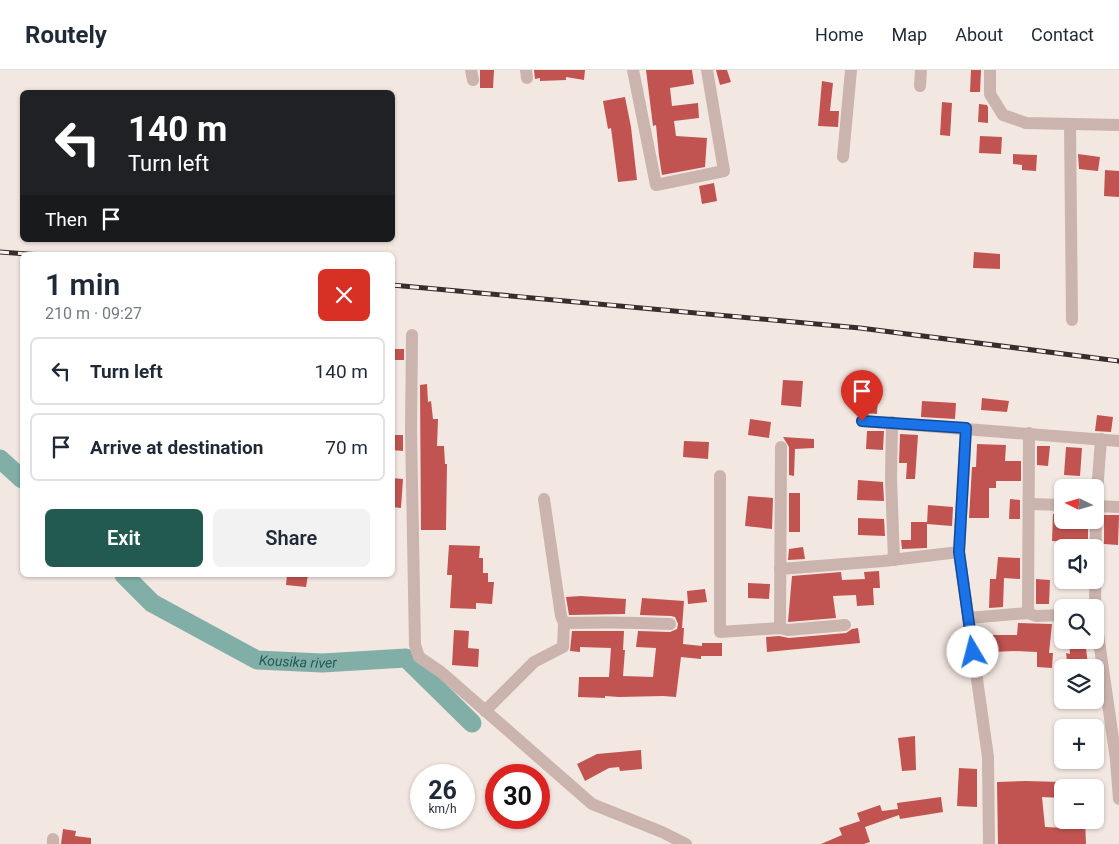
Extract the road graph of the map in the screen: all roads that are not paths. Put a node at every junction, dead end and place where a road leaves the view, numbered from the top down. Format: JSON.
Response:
{"nodes":[{"id":1,"x":633,"y":70,"type":"edge"},
{"id":2,"x":707,"y":70,"type":"edge"},
{"id":3,"x":851,"y":70,"type":"edge"},
{"id":4,"x":921,"y":70,"type":"edge"},
{"id":5,"x":990,"y":70,"type":"edge"},
{"id":6,"x":920,"y":86,"type":"dead end"},
{"id":7,"x":1070,"y":124,"type":"junction"},
{"id":8,"x":1119,"y":125,"type":"edge"},
{"id":9,"x":843,"y":157,"type":"dead end"},
{"id":10,"x":1072,"y":320,"type":"dead end"},
{"id":11,"x":412,"y":335,"type":"dead end"},
{"id":12,"x":862,"y":421,"type":"dead end"},
{"id":13,"x":892,"y":422,"type":"junction"},
{"id":14,"x":966,"y":428,"type":"junction"},
{"id":15,"x":1029,"y":433,"type":"junction"},
{"id":16,"x":1101,"y":439,"type":"junction"},
{"id":17,"x":1119,"y":441,"type":"edge"},
{"id":18,"x":781,"y":447,"type":"dead end"},
{"id":19,"x":720,"y":476,"type":"dead end"},
{"id":20,"x":1098,"y":479,"type":"edge"},
{"id":21,"x":544,"y":499,"type":"dead end"},
{"id":22,"x":1030,"y":504,"type":"junction"},
{"id":23,"x":1054,"y":505,"type":"edge"},
{"id":24,"x":1104,"y":506,"type":"edge"},
{"id":25,"x":1119,"y":507,"type":"edge"},
{"id":26,"x":1096,"y":529,"type":"edge"},
{"id":27,"x":959,"y":552,"type":"junction"},
{"id":28,"x":894,"y":560,"type":"junction"},
{"id":29,"x":780,"y":569,"type":"junction"},
{"id":30,"x":1095,"y":599,"type":"edge"},
{"id":31,"x":1028,"y":613,"type":"junction"},
{"id":32,"x":1054,"y":615,"type":"edge"},
{"id":33,"x":968,"y":618,"type":"junction"},
{"id":34,"x":564,"y":623,"type":"junction"},
{"id":35,"x":670,"y":624,"type":"dead end"},
{"id":36,"x":844,"y":625,"type":"dead end"},
{"id":37,"x":780,"y":628,"type":"junction"},
{"id":38,"x":1100,"y":649,"type":"edge"},
{"id":39,"x":485,"y":711,"type":"junction"},
{"id":40,"x":1119,"y":799,"type":"edge"},
{"id":41,"x":686,"y":844,"type":"edge"},
{"id":42,"x":989,"y":844,"type":"edge"}],
"edges":[{"from":1,"to":2,"type":"street"},
{"from":3,"to":9,"type":"street"},
{"from":4,"to":6,"type":"street"},
{"from":5,"to":7,"type":"street"},
{"from":7,"to":8,"type":"street"},
{"from":7,"to":10,"type":"street"},
{"from":11,"to":39,"type":"street"},
{"from":12,"to":13,"type":"street"},
{"from":13,"to":14,"type":"street"},
{"from":13,"to":28,"type":"street"},
{"from":14,"to":15,"type":"street"},
{"from":14,"to":27,"type":"street"},
{"from":15,"to":16,"type":"street"},
{"from":15,"to":22,"type":"street"},
{"from":16,"to":17,"type":"street"},
{"from":16,"to":20,"type":"street"},
{"from":18,"to":29,"type":"street"},
{"from":19,"to":37,"type":"street"},
{"from":21,"to":34,"type":"street"},
{"from":22,"to":23,"type":"street"},
{"from":22,"to":31,"type":"street"},
{"from":24,"to":25,"type":"street"},
{"from":26,"to":30,"type":"street"},
{"from":27,"to":28,"type":"street"},
{"from":27,"to":33,"type":"street"},
{"from":28,"to":29,"type":"street"},
{"from":29,"to":37,"type":"street"},
{"from":31,"to":32,"type":"street"},
{"from":31,"to":33,"type":"street"},
{"from":33,"to":42,"type":"street"},
{"from":34,"to":35,"type":"street"},
{"from":34,"to":39,"type":"street"},
{"from":36,"to":37,"type":"street"},
{"from":38,"to":40,"type":"street"},
{"from":39,"to":41,"type":"street"}]}
